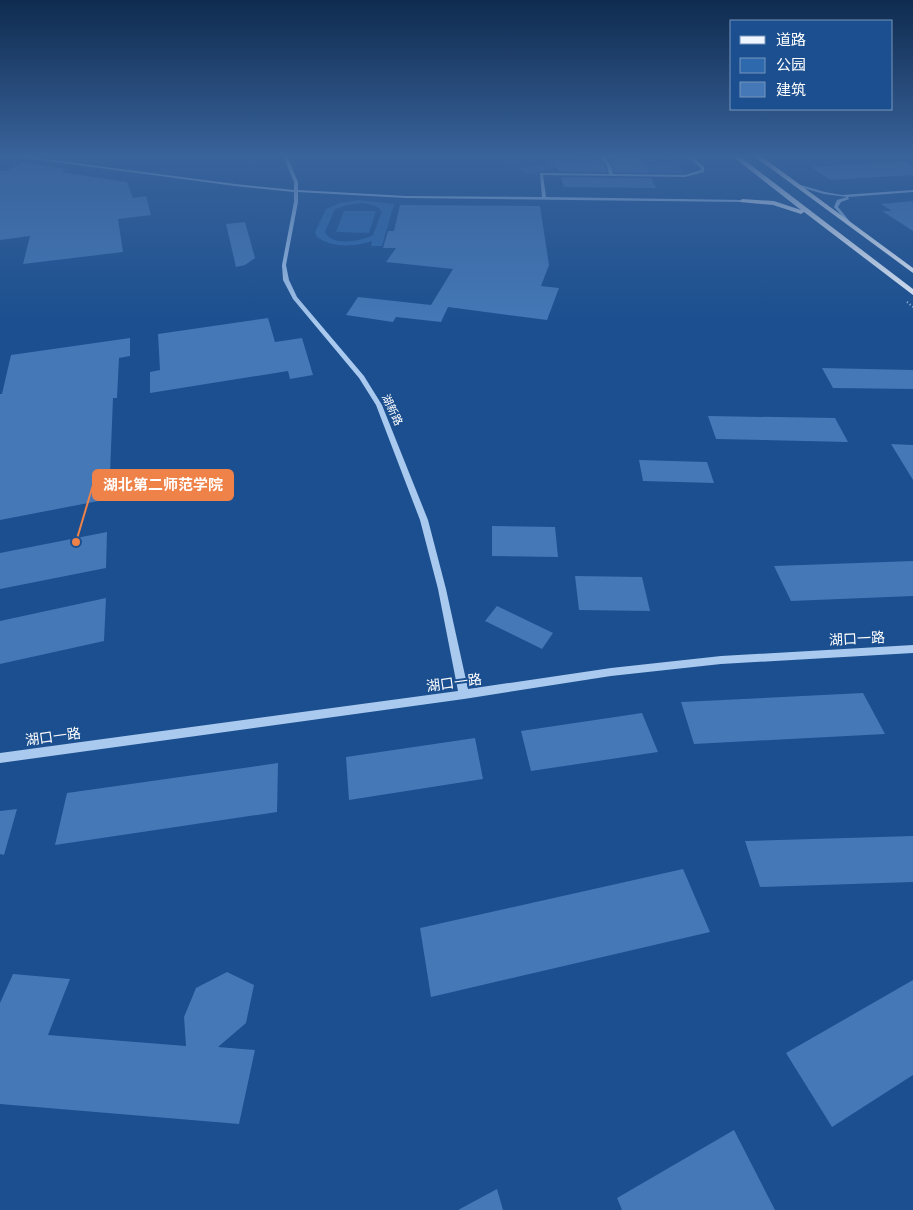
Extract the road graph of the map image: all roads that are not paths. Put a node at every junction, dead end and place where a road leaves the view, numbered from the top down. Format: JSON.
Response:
{"nodes":[{"id":1,"x":293,"y":212,"type":"edge"},
{"id":2,"x":799,"y":212,"type":"edge"},
{"id":3,"x":808,"y":212,"type":"edge"},
{"id":4,"x":834,"y":212,"type":"edge"},
{"id":5,"x":840,"y":212,"type":"edge"},
{"id":6,"x":818,"y":220,"type":"junction"},
{"id":7,"x":849,"y":223,"type":"junction"},
{"id":8,"x":913,"y":271,"type":"edge"},
{"id":9,"x":913,"y":293,"type":"edge"},
{"id":10,"x":913,"y":649,"type":"edge"},
{"id":11,"x":464,"y":695,"type":"junction"},
{"id":12,"x":0,"y":758,"type":"edge"}],
"edges":[{"from":1,"to":11,"type":"street","name":"湖新路"},
{"from":2,"to":6,"type":"main road"},
{"from":3,"to":6,"type":"main road"},
{"from":4,"to":7,"type":"main road"},
{"from":5,"to":7,"type":"street"},
{"from":6,"to":9,"type":"main road"},
{"from":7,"to":8,"type":"main road"},
{"from":10,"to":11,"type":"street","name":"湖口一路"},
{"from":11,"to":12,"type":"street","name":"湖口一路"}]}
